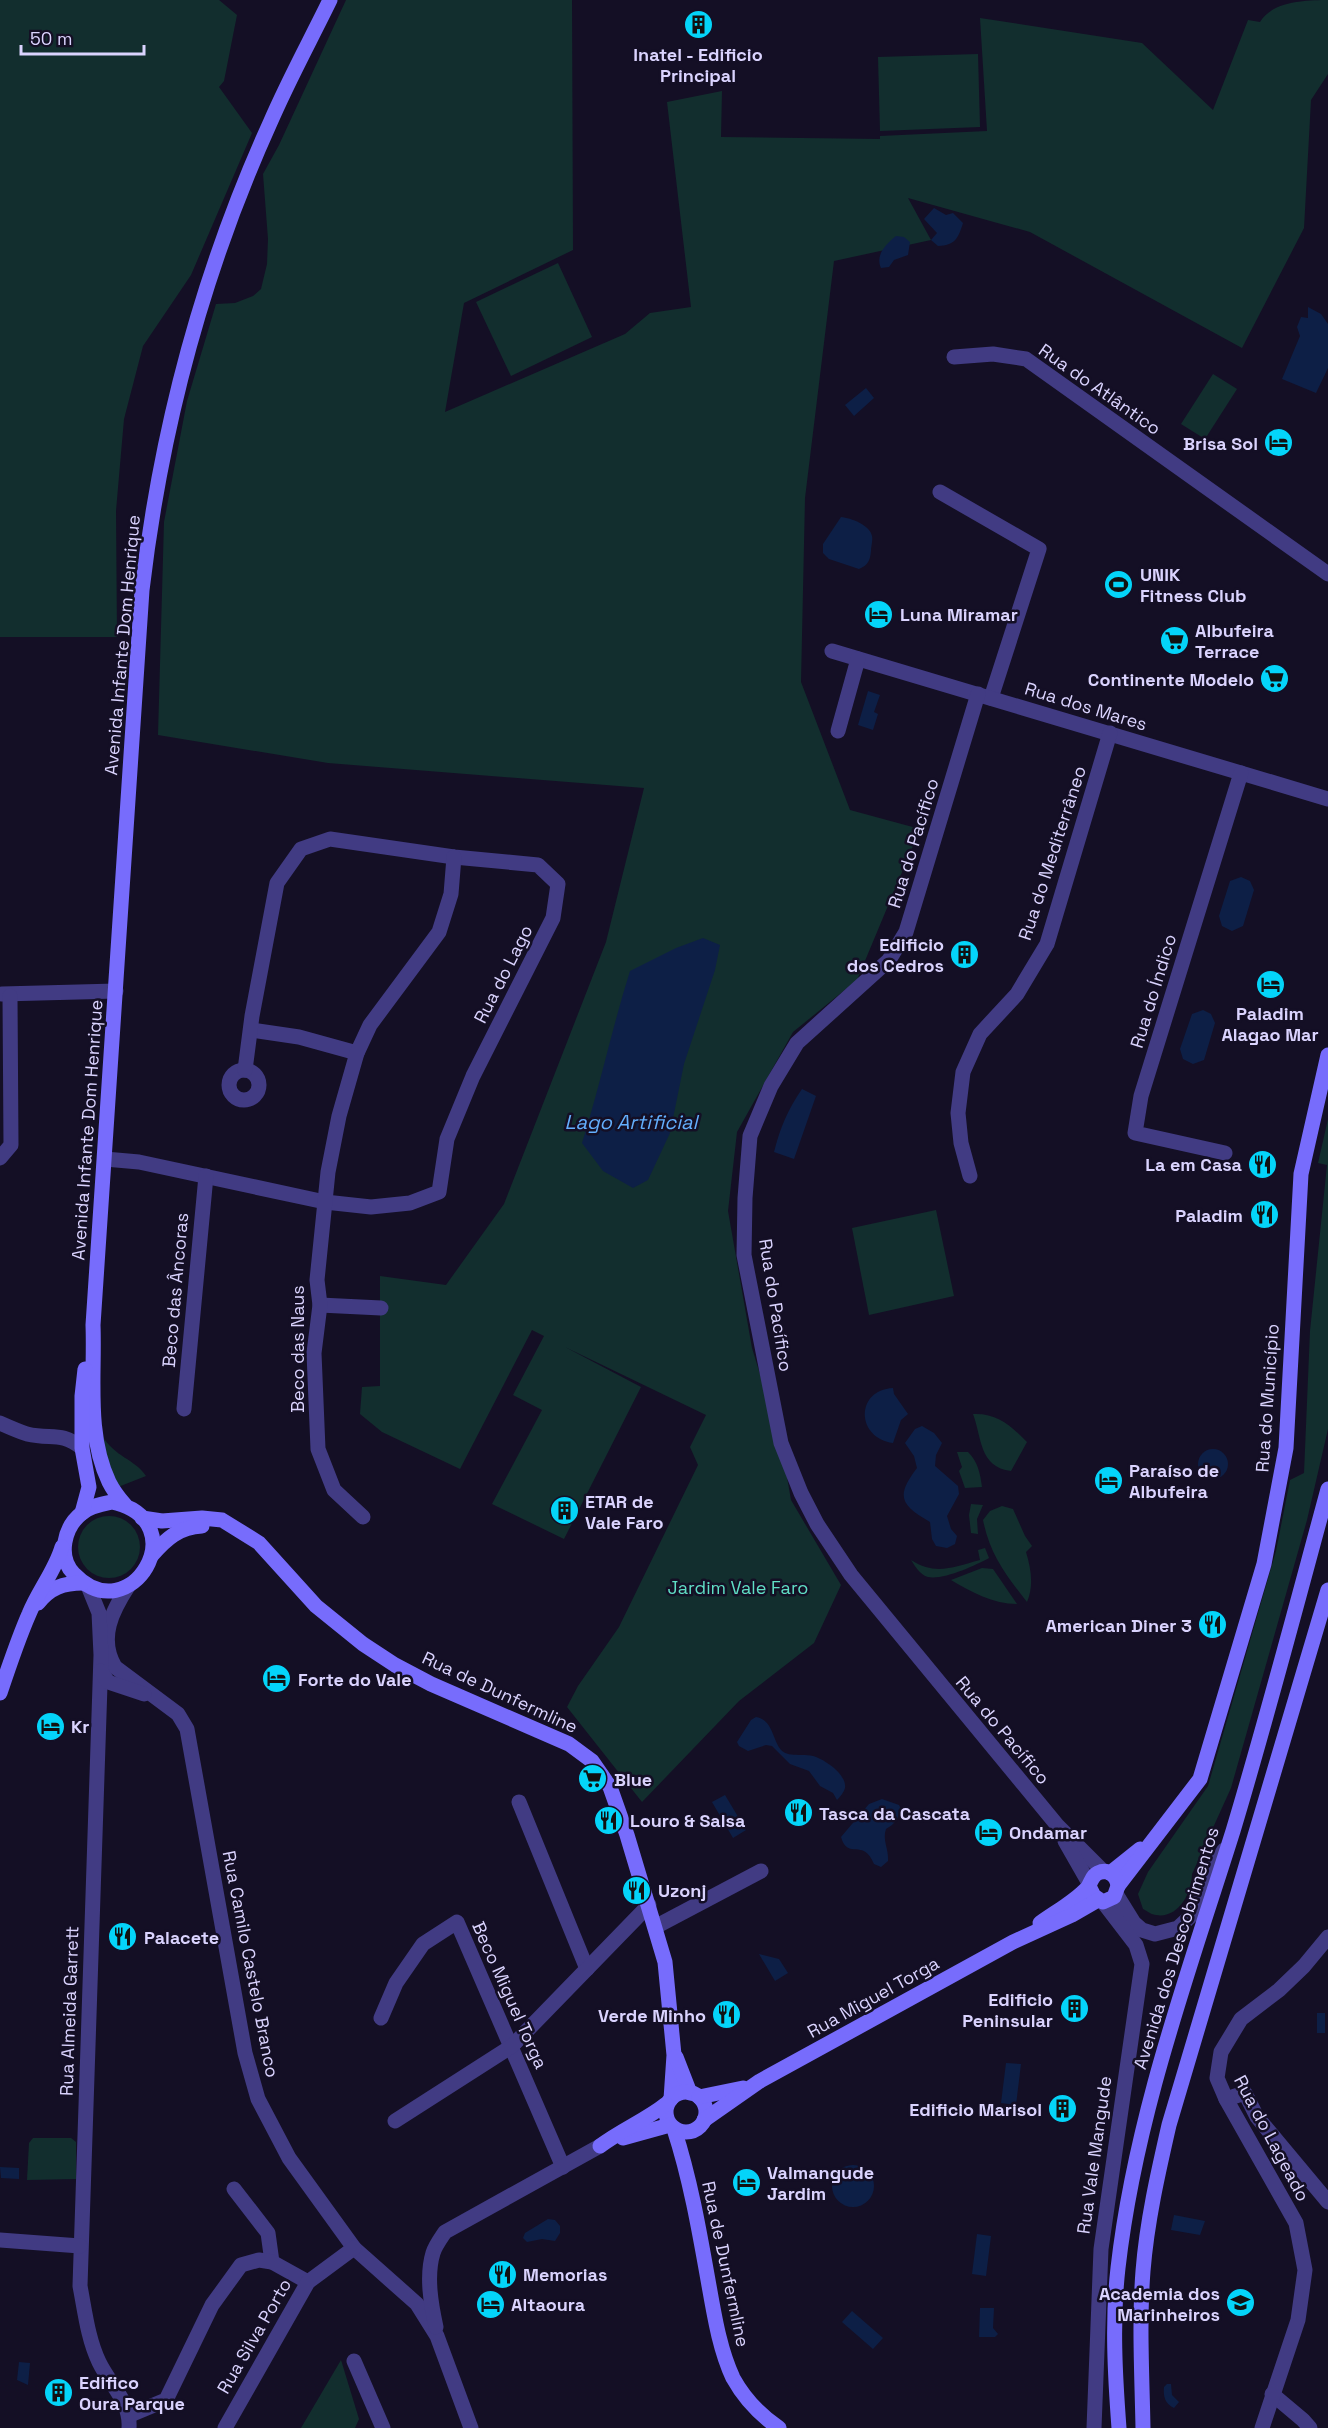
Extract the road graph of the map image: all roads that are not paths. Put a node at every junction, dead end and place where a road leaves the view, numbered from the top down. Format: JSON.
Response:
{"nodes":[{"id":1,"x":330,"y":0,"type":"edge"},
{"id":2,"x":954,"y":357,"type":"dead end"},
{"id":3,"x":940,"y":492,"type":"dead end"},
{"id":4,"x":1328,"y":574,"type":"edge"},
{"id":5,"x":832,"y":651,"type":"dead end"},
{"id":6,"x":858,"y":659,"type":"junction"},
{"id":7,"x":985,"y":696,"type":"junction"},
{"id":8,"x":838,"y":731,"type":"dead end"},
{"id":9,"x":1110,"y":733,"type":"junction"},
{"id":10,"x":1240,"y":773,"type":"junction"},
{"id":11,"x":1328,"y":799,"type":"edge"},
{"id":12,"x":454,"y":857,"type":"junction"},
{"id":13,"x":116,"y":991,"type":"junction"},
{"id":14,"x":5,"y":995,"type":"edge"},
{"id":15,"x":251,"y":1029,"type":"junction"},
{"id":16,"x":357,"y":1053,"type":"junction"},
{"id":17,"x":1328,"y":1057,"type":"edge"},
{"id":18,"x":245,"y":1070,"type":"dead end"},
{"id":19,"x":1328,"y":1103,"type":"edge"},
{"id":20,"x":1311,"y":1123,"type":"junction"},
{"id":21,"x":1225,"y":1153,"type":"dead end"},
{"id":22,"x":0,"y":1158,"type":"edge"},
{"id":23,"x":105,"y":1159,"type":"junction"},
{"id":24,"x":206,"y":1176,"type":"junction"},
{"id":25,"x":970,"y":1176,"type":"dead end"},
{"id":26,"x":326,"y":1202,"type":"junction"},
{"id":27,"x":320,"y":1305,"type":"junction"},
{"id":28,"x":381,"y":1308,"type":"dead end"},
{"id":29,"x":93,"y":1325,"type":"junction"},
{"id":30,"x":184,"y":1409,"type":"dead end"},
{"id":31,"x":0,"y":1423,"type":"edge"},
{"id":32,"x":82,"y":1449,"type":"junction"},
{"id":33,"x":1328,"y":1489,"type":"edge"},
{"id":34,"x":125,"y":1505,"type":"junction"},
{"id":35,"x":82,"y":1513,"type":"junction"},
{"id":36,"x":363,"y":1517,"type":"dead end"},
{"id":37,"x":142,"y":1518,"type":"junction"},
{"id":38,"x":240,"y":1531,"type":"junction"},
{"id":39,"x":64,"y":1542,"type":"junction"},
{"id":40,"x":152,"y":1555,"type":"junction"},
{"id":41,"x":85,"y":1584,"type":"junction"},
{"id":42,"x":129,"y":1585,"type":"junction"},
{"id":43,"x":1328,"y":1590,"type":"edge"},
{"id":44,"x":28,"y":1615,"type":"junction"},
{"id":45,"x":108,"y":1669,"type":"junction"},
{"id":46,"x":0,"y":1693,"type":"edge"},
{"id":47,"x":519,"y":1802,"type":"dead end"},
{"id":48,"x":1056,"y":1825,"type":"junction"},
{"id":49,"x":1161,"y":1832,"type":"junction"},
{"id":50,"x":1230,"y":1839,"type":"junction"},
{"id":51,"x":761,"y":1870,"type":"dead end"},
{"id":52,"x":1107,"y":1872,"type":"junction"},
{"id":53,"x":1089,"y":1885,"type":"junction"},
{"id":54,"x":1109,"y":1895,"type":"junction"},
{"id":55,"x":649,"y":1905,"type":"junction"},
{"id":56,"x":655,"y":1927,"type":"junction"},
{"id":57,"x":1328,"y":1937,"type":"edge"},
{"id":58,"x":1013,"y":1942,"type":"junction"},
{"id":59,"x":587,"y":1969,"type":"junction"},
{"id":60,"x":381,"y":2018,"type":"dead end"},
{"id":61,"x":512,"y":2046,"type":"junction"},
{"id":62,"x":674,"y":2055,"type":"junction"},
{"id":63,"x":752,"y":2086,"type":"junction"},
{"id":64,"x":694,"y":2095,"type":"junction"},
{"id":65,"x":1226,"y":2099,"type":"junction"},
{"id":66,"x":669,"y":2101,"type":"junction"},
{"id":67,"x":395,"y":2121,"type":"dead end"},
{"id":68,"x":700,"y":2125,"type":"junction"},
{"id":69,"x":672,"y":2127,"type":"junction"},
{"id":70,"x":600,"y":2146,"type":"junction"},
{"id":71,"x":685,"y":2161,"type":"junction"},
{"id":72,"x":563,"y":2167,"type":"junction"},
{"id":73,"x":234,"y":2189,"type":"dead end"},
{"id":74,"x":1328,"y":2202,"type":"edge"},
{"id":75,"x":0,"y":2240,"type":"edge"},
{"id":76,"x":80,"y":2246,"type":"junction"},
{"id":77,"x":354,"y":2248,"type":"junction"},
{"id":78,"x":272,"y":2262,"type":"junction"},
{"id":79,"x":430,"y":2275,"type":"junction"},
{"id":80,"x":308,"y":2282,"type":"junction"},
{"id":81,"x":405,"y":2293,"type":"junction"},
{"id":82,"x":437,"y":2336,"type":"junction"},
{"id":83,"x":354,"y":2361,"type":"dead end"},
{"id":84,"x":1272,"y":2394,"type":"junction"},
{"id":85,"x":1264,"y":2421,"type":"edge"},
{"id":86,"x":130,"y":2422,"type":"edge"},
{"id":87,"x":225,"y":2428,"type":"edge"},
{"id":88,"x":383,"y":2428,"type":"edge"},
{"id":89,"x":471,"y":2428,"type":"edge"},
{"id":90,"x":779,"y":2428,"type":"edge"},
{"id":91,"x":1094,"y":2428,"type":"edge"},
{"id":92,"x":1119,"y":2428,"type":"edge"},
{"id":93,"x":1143,"y":2428,"type":"edge"},
{"id":94,"x":1310,"y":2428,"type":"edge"}],
"edges":[{"from":1,"to":13,"type":"street","name":"Avenida Infante Dom Henrique"},
{"from":2,"to":4,"type":"street","name":"Rua do Atlântico"},
{"from":3,"to":7,"type":"street","name":"Rua do Pacífico"},
{"from":5,"to":6,"type":"street","name":"Rua dos Mares"},
{"from":6,"to":7,"type":"street","name":"Rua dos Mares"},
{"from":6,"to":8,"type":"street"},
{"from":7,"to":9,"type":"street","name":"Rua dos Mares"},
{"from":7,"to":48,"type":"street","name":"Rua do Pacífico"},
{"from":9,"to":10,"type":"street","name":"Rua dos Mares"},
{"from":9,"to":25,"type":"street","name":"Rua do Mediterrâneo"},
{"from":10,"to":11,"type":"street","name":"Rua dos Mares"},
{"from":10,"to":21,"type":"street","name":"Rua do Índico"},
{"from":12,"to":15,"type":"street","name":"Rua do Lago"},
{"from":12,"to":16,"type":"street","name":"Beco das Naus"},
{"from":12,"to":26,"type":"street","name":"Rua do Lago"},
{"from":13,"to":14,"type":"street"},
{"from":13,"to":23,"type":"street","name":"Avenida Infante Dom Henrique"},
{"from":14,"to":22,"type":"street"},
{"from":15,"to":16,"type":"street"},
{"from":15,"to":18,"type":"street","name":"Rua do Lago"},
{"from":16,"to":26,"type":"street","name":"Beco das Naus"},
{"from":17,"to":20,"type":"street","name":"Rua do Município"},
{"from":19,"to":20,"type":"street"},
{"from":20,"to":49,"type":"street","name":"Rua do Município"},
{"from":23,"to":24,"type":"street","name":"Rua do Lago"},
{"from":23,"to":29,"type":"street","name":"Avenida Infante Dom Henrique"},
{"from":24,"to":26,"type":"street","name":"Rua do Lago"},
{"from":24,"to":30,"type":"street","name":"Beco das Âncoras"},
{"from":26,"to":27,"type":"street","name":"Beco das Naus"},
{"from":27,"to":28,"type":"street"},
{"from":27,"to":36,"type":"street","name":"Beco das Naus"},
{"from":29,"to":32,"type":"street"},
{"from":29,"to":34,"type":"street"},
{"from":31,"to":32,"type":"street"},
{"from":32,"to":35,"type":"street"},
{"from":33,"to":50,"type":"street","name":"Avenida dos Descobrimentos"},
{"from":34,"to":35,"type":"street"},
{"from":34,"to":37,"type":"street"},
{"from":35,"to":39,"type":"street"},
{"from":37,"to":38,"type":"street","name":"Rua de Dunfermline"},
{"from":37,"to":40,"type":"street"},
{"from":38,"to":40,"type":"street","name":"Rua de Dunfermline"},
{"from":38,"to":55,"type":"street","name":"Rua de Dunfermline"},
{"from":39,"to":41,"type":"street"},
{"from":39,"to":44,"type":"street"},
{"from":40,"to":42,"type":"street"},
{"from":41,"to":42,"type":"street"},
{"from":41,"to":44,"type":"street"},
{"from":41,"to":45,"type":"street","name":"Rua Almeida Garrett"},
{"from":42,"to":45,"type":"street","name":"Rua Almeida Garrett"},
{"from":43,"to":93,"type":"street"},
{"from":44,"to":46,"type":"street"},
{"from":45,"to":76,"type":"street","name":"Rua Almeida Garrett"},
{"from":45,"to":77,"type":"street","name":"Rua Camilo Castelo Branco"},
{"from":47,"to":59,"type":"street"},
{"from":48,"to":52,"type":"street"},
{"from":48,"to":53,"type":"street"},
{"from":49,"to":52,"type":"street"},
{"from":49,"to":54,"type":"street"},
{"from":50,"to":54,"type":"street"},
{"from":50,"to":92,"type":"street","name":"Avenida dos Descobrimentos"},
{"from":51,"to":56,"type":"street"},
{"from":52,"to":53,"type":"street"},
{"from":52,"to":54,"type":"street"},
{"from":53,"to":54,"type":"street"},
{"from":53,"to":58,"type":"street"},
{"from":54,"to":58,"type":"street"},
{"from":54,"to":91,"type":"street","name":"Rua Vale Mangude"},
{"from":55,"to":56,"type":"street","name":"Rua de Dunfermline"},
{"from":55,"to":59,"type":"street"},
{"from":56,"to":62,"type":"street","name":"Rua de Dunfermline"},
{"from":57,"to":65,"type":"street","name":"Rua do Lageado"},
{"from":58,"to":63,"type":"street","name":"Rua Miguel Torga"},
{"from":59,"to":61,"type":"street"},
{"from":60,"to":61,"type":"street","name":"Beco Miguel Torga"},
{"from":61,"to":67,"type":"street"},
{"from":61,"to":72,"type":"street","name":"Beco Miguel Torga"},
{"from":62,"to":64,"type":"street","name":"Rua de Dunfermline"},
{"from":62,"to":66,"type":"street","name":"Rua de Dunfermline"},
{"from":63,"to":64,"type":"street","name":"Rua Miguel Torga"},
{"from":63,"to":68,"type":"street","name":"Rua Miguel Torga"},
{"from":64,"to":66,"type":"street"},
{"from":64,"to":68,"type":"street"},
{"from":65,"to":74,"type":"street"},
{"from":65,"to":84,"type":"street","name":"Rua do Lageado"},
{"from":66,"to":69,"type":"street"},
{"from":66,"to":70,"type":"street"},
{"from":68,"to":69,"type":"street"},
{"from":68,"to":71,"type":"street","name":"Rua de Dunfermline"},
{"from":69,"to":70,"type":"street"},
{"from":69,"to":71,"type":"street","name":"Rua de Dunfermline"},
{"from":70,"to":72,"type":"street"},
{"from":71,"to":90,"type":"street","name":"Rua de Dunfermline"},
{"from":72,"to":79,"type":"street"},
{"from":73,"to":78,"type":"street"},
{"from":75,"to":76,"type":"street"},
{"from":76,"to":86,"type":"street","name":"Rua Almeida Garrett"},
{"from":77,"to":80,"type":"street","name":"Rua Silva Porto"},
{"from":77,"to":81,"type":"street","name":"Rua Camilo Castelo Branco"},
{"from":78,"to":80,"type":"street"},
{"from":78,"to":86,"type":"street"},
{"from":79,"to":81,"type":"street"},
{"from":79,"to":82,"type":"street"},
{"from":80,"to":87,"type":"street","name":"Rua Silva Porto"},
{"from":81,"to":82,"type":"street","name":"Rua Camilo Castelo Branco"},
{"from":82,"to":89,"type":"street","name":"Rua Camilo Castelo Branco"},
{"from":83,"to":88,"type":"street"},
{"from":84,"to":85,"type":"street","name":"Rua do Lageado"},
{"from":84,"to":94,"type":"street"}]}
